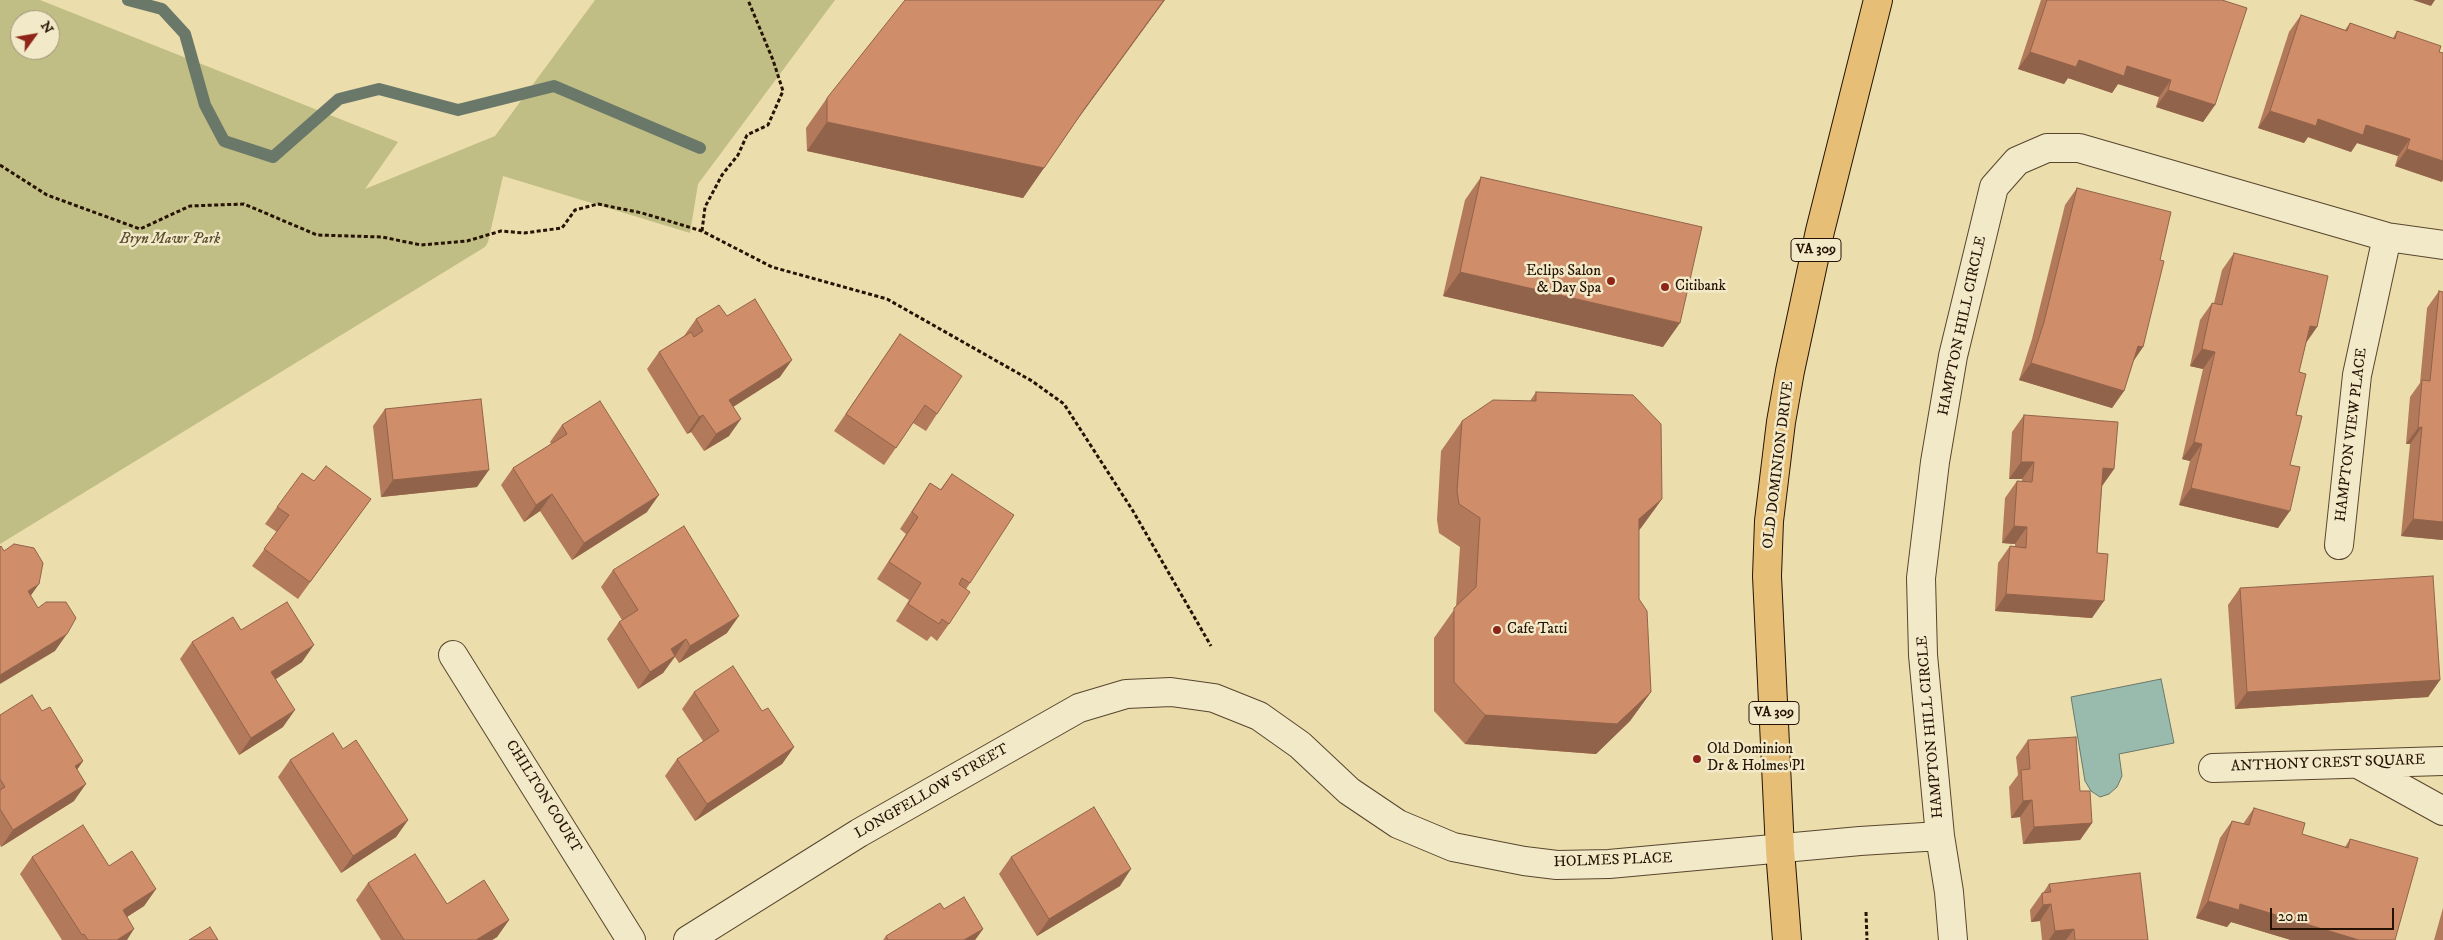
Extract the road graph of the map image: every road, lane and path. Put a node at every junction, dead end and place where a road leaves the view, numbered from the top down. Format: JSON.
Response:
{"nodes":[{"id":1,"x":748,"y":0,"type":"edge"},
{"id":2,"x":1878,"y":0,"type":"edge"},
{"id":3,"x":0,"y":165,"type":"edge"},
{"id":4,"x":702,"y":231,"type":"junction"},
{"id":5,"x":2386,"y":237,"type":"junction"},
{"id":6,"x":2443,"y":245,"type":"edge"},
{"id":7,"x":2339,"y":544,"type":"dead end"},
{"id":8,"x":1211,"y":646,"type":"dead end"},
{"id":9,"x":454,"y":655,"type":"dead end"},
{"id":10,"x":1193,"y":695,"type":"joint"},
{"id":11,"x":2443,"y":761,"type":"edge"},
{"id":12,"x":2358,"y":764,"type":"junction"},
{"id":13,"x":2214,"y":768,"type":"dead end"},
{"id":14,"x":2443,"y":811,"type":"edge"},
{"id":15,"x":1940,"y":836,"type":"junction"},
{"id":16,"x":1780,"y":850,"type":"junction"},
{"id":17,"x":1866,"y":912,"type":"dead end"},
{"id":18,"x":631,"y":940,"type":"edge"},
{"id":19,"x":688,"y":940,"type":"edge"},
{"id":20,"x":1787,"y":940,"type":"edge"},
{"id":21,"x":1867,"y":940,"type":"edge"},
{"id":22,"x":1953,"y":940,"type":"edge"}],
"edges":[{"from":1,"to":4,"type":"path"},
{"from":2,"to":16,"type":"main road","name":"OLD DOMINION DRIVE","number":"VA 309"},
{"from":3,"to":4,"type":"path"},
{"from":4,"to":8,"type":"path"},
{"from":5,"to":6,"type":"street","name":"HAMPTON HILL CIRCLE"},
{"from":5,"to":7,"type":"street","name":"HAMPTON VIEW PLACE"},
{"from":5,"to":15,"type":"street","name":"HAMPTON HILL CIRCLE"},
{"from":9,"to":18,"type":"street","name":"CHILTON COURT"},
{"from":10,"to":16,"type":"street","name":"HOLMES PLACE"},
{"from":10,"to":19,"type":"street","name":"LONGFELLOW STREET"},
{"from":11,"to":12,"type":"street","name":"ANTHONY CREST SQUARE"},
{"from":12,"to":13,"type":"street","name":"ANTHONY CREST SQUARE"},
{"from":12,"to":14,"type":"street"},
{"from":15,"to":16,"type":"street","name":"HOLMES PLACE"},
{"from":15,"to":22,"type":"street","name":"HAMPTON HILL CIRCLE"},
{"from":16,"to":20,"type":"main road","name":"OLD DOMINION DRIVE","number":"VA 309"},
{"from":17,"to":21,"type":"path"}]}
